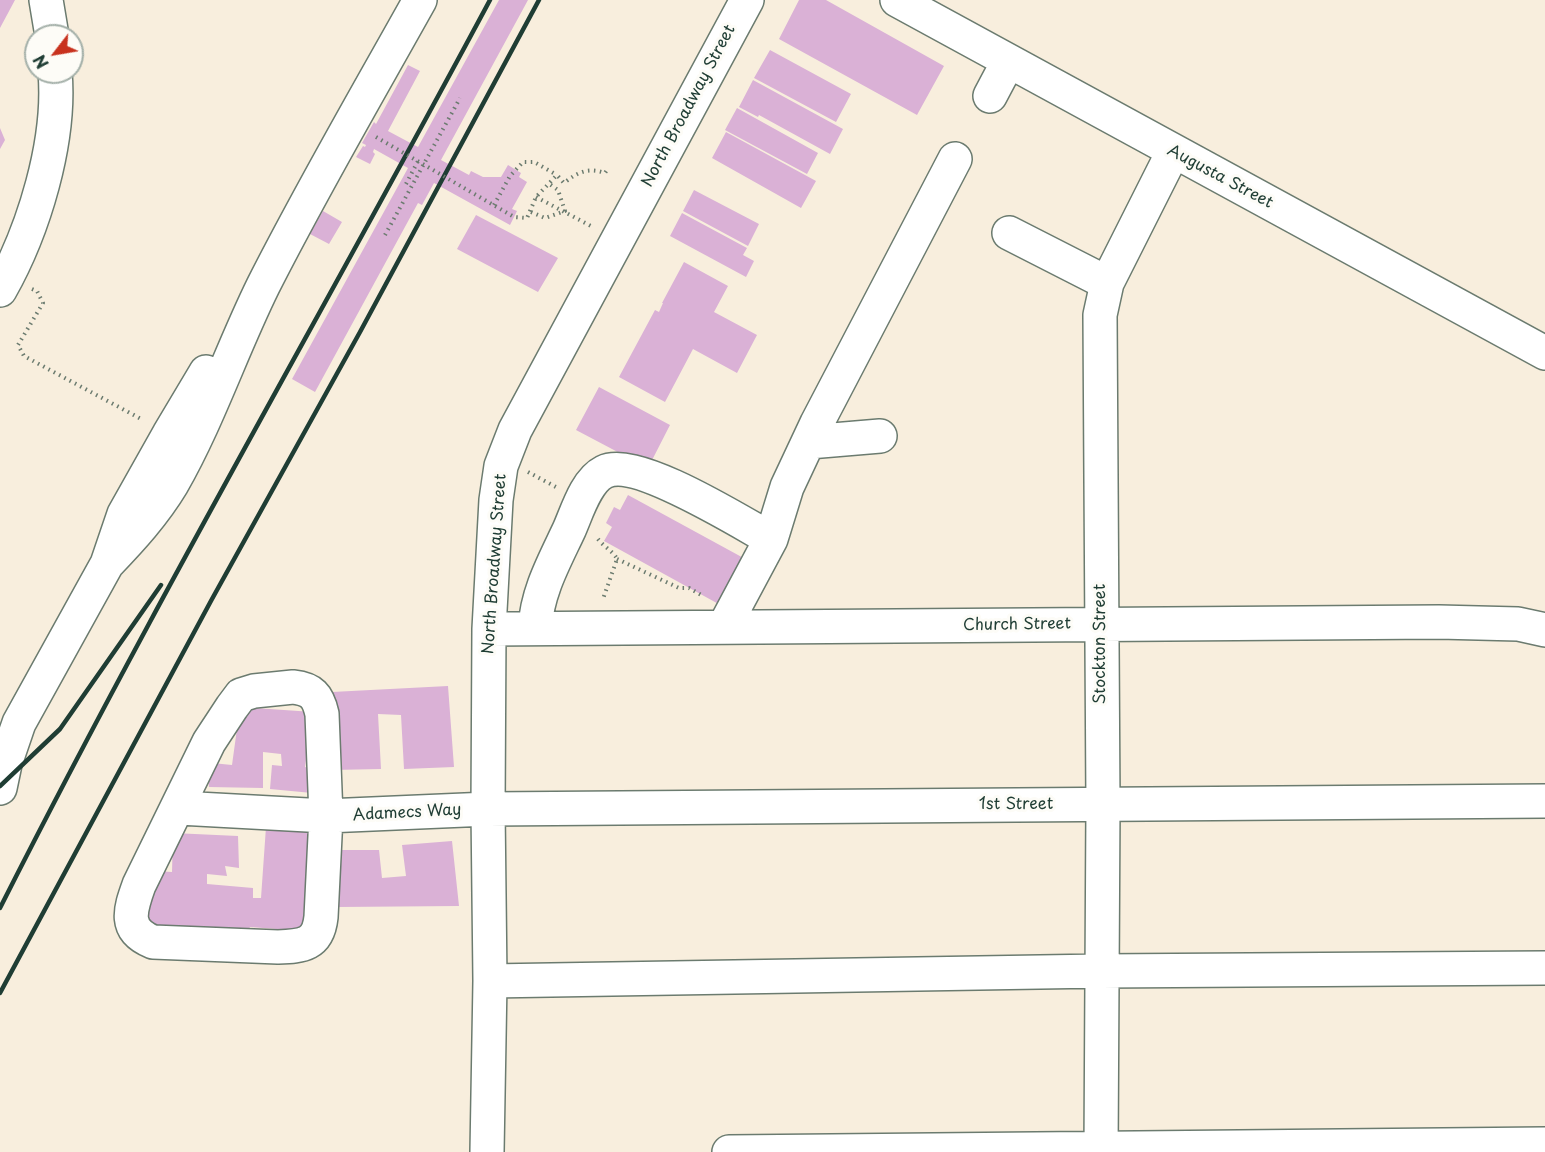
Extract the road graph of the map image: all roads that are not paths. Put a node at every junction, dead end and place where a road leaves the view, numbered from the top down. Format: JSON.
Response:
{"nodes":[{"id":1,"x":46,"y":0,"type":"edge"},
{"id":2,"x":420,"y":0,"type":"edge"},
{"id":3,"x":747,"y":0,"type":"edge"},
{"id":4,"x":897,"y":0,"type":"edge"},
{"id":5,"x":930,"y":8,"type":"edge"},
{"id":6,"x":50,"y":24,"type":"edge"},
{"id":7,"x":1008,"y":62,"type":"junction"},
{"id":8,"x":55,"y":84,"type":"edge"},
{"id":9,"x":990,"y":96,"type":"dead end"},
{"id":10,"x":1173,"y":152,"type":"junction"},
{"id":11,"x":955,"y":159,"type":"dead end"},
{"id":12,"x":1009,"y":232,"type":"dead end"},
{"id":13,"x":5,"y":272,"type":"edge"},
{"id":14,"x":1107,"y":283,"type":"junction"},
{"id":15,"x":246,"y":321,"type":"junction"},
{"id":16,"x":1545,"y":353,"type":"edge"},
{"id":17,"x":880,"y":436,"type":"dead end"},
{"id":18,"x":809,"y":442,"type":"junction"},
{"id":19,"x":771,"y":539,"type":"junction"},
{"id":20,"x":107,"y":564,"type":"junction"},
{"id":21,"x":728,"y":620,"type":"junction"},
{"id":22,"x":1101,"y":624,"type":"junction"},
{"id":23,"x":535,"y":628,"type":"junction"},
{"id":24,"x":489,"y":629,"type":"junction"},
{"id":25,"x":1545,"y":630,"type":"edge"},
{"id":26,"x":0,"y":788,"type":"edge"},
{"id":27,"x":1545,"y":801,"type":"edge"},
{"id":28,"x":1103,"y":805,"type":"junction"},
{"id":29,"x":179,"y":808,"type":"junction"},
{"id":30,"x":488,"y":809,"type":"junction"},
{"id":31,"x":326,"y":816,"type":"junction"},
{"id":32,"x":1545,"y":968,"type":"edge"},
{"id":33,"x":1101,"y":970,"type":"junction"},
{"id":34,"x":490,"y":981,"type":"junction"},
{"id":35,"x":1545,"y":1144,"type":"edge"},
{"id":36,"x":1101,"y":1150,"type":"edge"},
{"id":37,"x":487,"y":1152,"type":"edge"},
{"id":38,"x":729,"y":1152,"type":"edge"}],
"edges":[{"from":1,"to":6,"type":"street"},
{"from":2,"to":15,"type":"street"},
{"from":3,"to":24,"type":"street","name":"North Broadway Street"},
{"from":4,"to":5,"type":"street","name":"Augusta Street"},
{"from":5,"to":7,"type":"street","name":"Augusta Street"},
{"from":7,"to":9,"type":"street"},
{"from":7,"to":10,"type":"street","name":"Augusta Street"},
{"from":8,"to":13,"type":"street"},
{"from":10,"to":14,"type":"street","name":"Stockton Street"},
{"from":10,"to":16,"type":"street","name":"Augusta Street"},
{"from":11,"to":18,"type":"street"},
{"from":12,"to":14,"type":"street"},
{"from":14,"to":22,"type":"street","name":"Stockton Street"},
{"from":15,"to":20,"type":"street"},
{"from":15,"to":20,"type":"street"},
{"from":17,"to":18,"type":"street"},
{"from":18,"to":19,"type":"street"},
{"from":19,"to":21,"type":"street"},
{"from":19,"to":23,"type":"street"},
{"from":20,"to":26,"type":"street"},
{"from":21,"to":22,"type":"street","name":"Church Street"},
{"from":21,"to":23,"type":"street","name":"Church Street"},
{"from":22,"to":25,"type":"street","name":"Church Street"},
{"from":22,"to":28,"type":"street","name":"Stockton Street"},
{"from":23,"to":24,"type":"street","name":"Church Street"},
{"from":24,"to":30,"type":"street","name":"North Broadway Street"},
{"from":27,"to":28,"type":"street","name":"1st Street"},
{"from":28,"to":30,"type":"street","name":"1st Street"},
{"from":28,"to":33,"type":"street","name":"Stockton Street"},
{"from":29,"to":31,"type":"street","name":"Adamecs Way"},
{"from":29,"to":31,"type":"street"},
{"from":29,"to":31,"type":"street"},
{"from":30,"to":31,"type":"street","name":"Adamecs Way"},
{"from":30,"to":34,"type":"street","name":"North Broadway Street"},
{"from":32,"to":33,"type":"street"},
{"from":33,"to":34,"type":"street"},
{"from":33,"to":36,"type":"street","name":"Stockton Street"},
{"from":34,"to":37,"type":"street","name":"North Broadway Street"},
{"from":35,"to":36,"type":"street"},
{"from":36,"to":38,"type":"street"}]}
